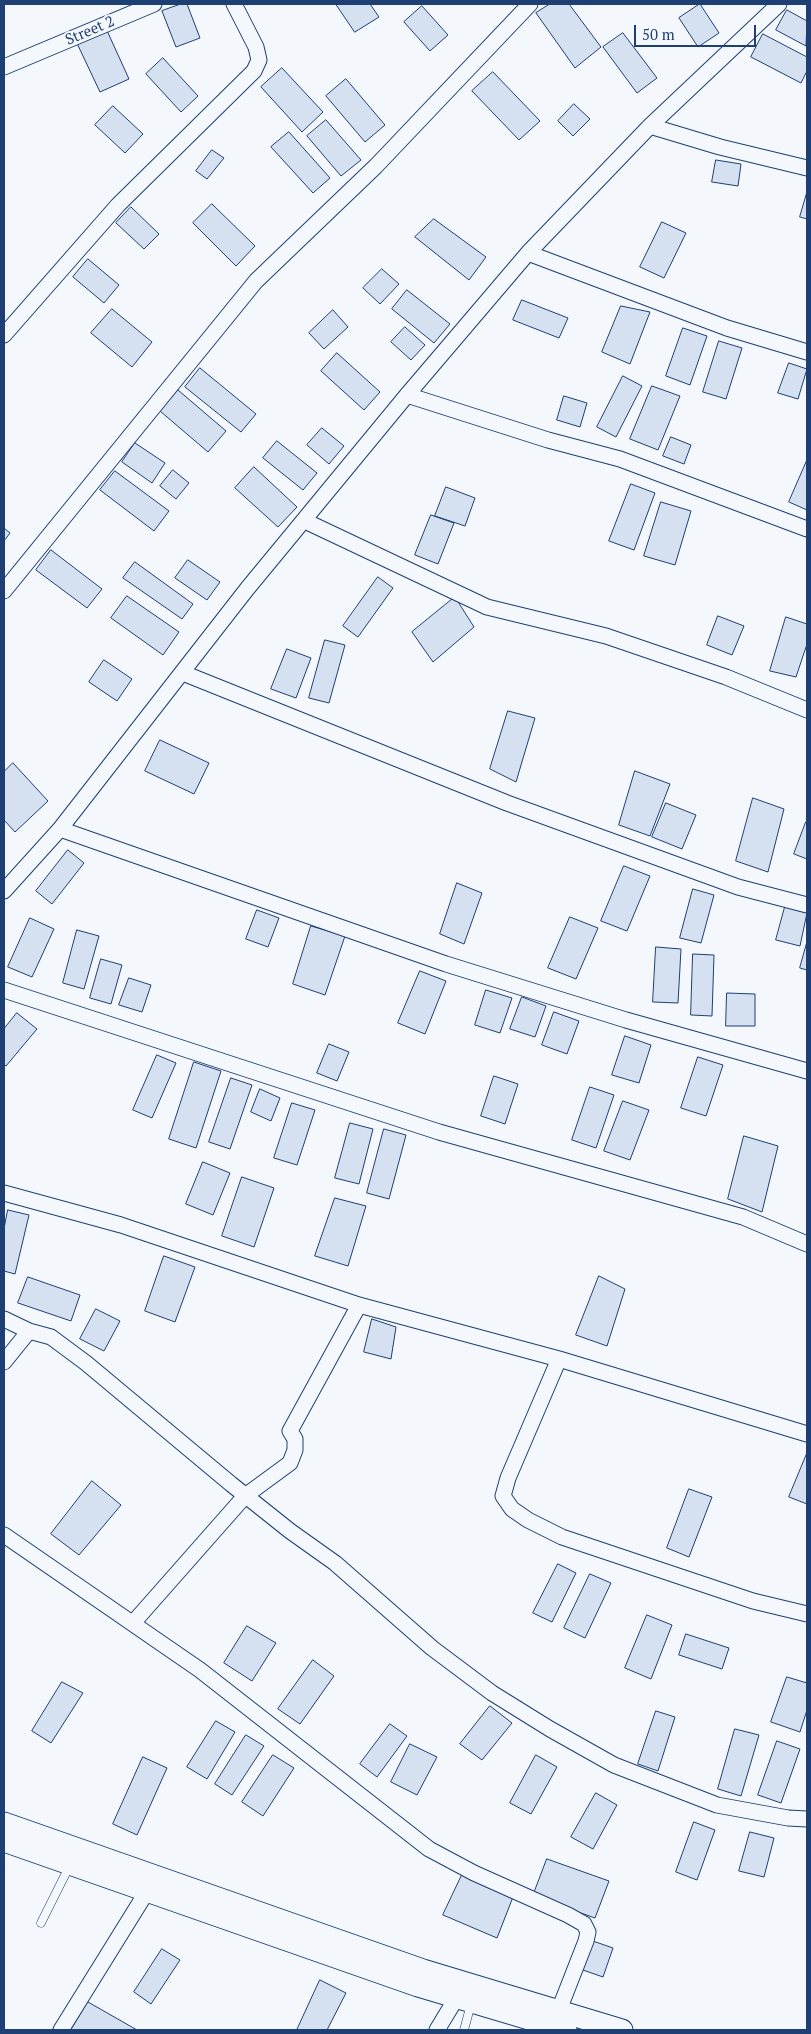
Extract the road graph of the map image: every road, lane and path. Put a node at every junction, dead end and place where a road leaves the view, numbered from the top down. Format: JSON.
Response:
{"nodes":[{"id":1,"x":154,"y":4,"type":"edge"},
{"id":2,"x":234,"y":4,"type":"edge"},
{"id":3,"x":530,"y":4,"type":"edge"},
{"id":4,"x":779,"y":4,"type":"edge"},
{"id":5,"x":4,"y":67,"type":"edge"},
{"id":6,"x":650,"y":126,"type":"junction"},
{"id":7,"x":807,"y":168,"type":"edge"},
{"id":8,"x":528,"y":252,"type":"junction"},
{"id":9,"x":4,"y":335,"type":"edge"},
{"id":10,"x":807,"y":352,"type":"edge"},
{"id":11,"x":407,"y":395,"type":"junction"},
{"id":12,"x":304,"y":521,"type":"junction"},
{"id":13,"x":807,"y":529,"type":"edge"},
{"id":14,"x":4,"y":592,"type":"edge"},
{"id":15,"x":183,"y":673,"type":"junction"},
{"id":16,"x":807,"y":710,"type":"edge"},
{"id":17,"x":60,"y":829,"type":"junction"},
{"id":18,"x":4,"y":891,"type":"edge"},
{"id":19,"x":807,"y":905,"type":"edge"},
{"id":20,"x":4,"y":990,"type":"edge"},
{"id":21,"x":807,"y":1071,"type":"edge"},
{"id":22,"x":4,"y":1193,"type":"edge"},
{"id":23,"x":807,"y":1244,"type":"edge"},
{"id":24,"x":359,"y":1305,"type":"junction"},
{"id":25,"x":4,"y":1319,"type":"edge"},
{"id":26,"x":29,"y":1331,"type":"junction"},
{"id":27,"x":559,"y":1359,"type":"junction"},
{"id":28,"x":4,"y":1362,"type":"edge"},
{"id":29,"x":807,"y":1434,"type":"edge"},
{"id":30,"x":245,"y":1496,"type":"junction"},
{"id":31,"x":4,"y":1535,"type":"edge"},
{"id":32,"x":807,"y":1614,"type":"edge"},
{"id":33,"x":133,"y":1623,"type":"junction"},
{"id":34,"x":807,"y":1819,"type":"edge"},
{"id":35,"x":4,"y":1823,"type":"edge"},
{"id":36,"x":4,"y":1841,"type":"edge"},
{"id":37,"x":70,"y":1865,"type":"junction"},
{"id":38,"x":146,"y":1892,"type":"junction"},
{"id":39,"x":41,"y":1923,"type":"dead end"},
{"id":40,"x":464,"y":2000,"type":"junction"},
{"id":41,"x":559,"y":2010,"type":"junction"},
{"id":42,"x":532,"y":2025,"type":"edge"},
{"id":43,"x":61,"y":2030,"type":"edge"},
{"id":44,"x":438,"y":2030,"type":"edge"},
{"id":45,"x":464,"y":2030,"type":"edge"},
{"id":46,"x":566,"y":2030,"type":"edge"},
{"id":47,"x":622,"y":2030,"type":"edge"}],
"edges":[{"from":1,"to":5,"type":"street","name":"Street 2"},
{"from":2,"to":9,"type":"street"},
{"from":3,"to":14,"type":"street"},
{"from":4,"to":6,"type":"street"},
{"from":6,"to":7,"type":"street"},
{"from":6,"to":8,"type":"street"},
{"from":8,"to":10,"type":"street"},
{"from":8,"to":11,"type":"street"},
{"from":11,"to":12,"type":"street"},
{"from":11,"to":13,"type":"street"},
{"from":12,"to":15,"type":"street"},
{"from":12,"to":16,"type":"street"},
{"from":15,"to":17,"type":"street"},
{"from":15,"to":19,"type":"street"},
{"from":17,"to":18,"type":"street"},
{"from":17,"to":21,"type":"street"},
{"from":20,"to":23,"type":"street"},
{"from":22,"to":24,"type":"street"},
{"from":24,"to":27,"type":"street"},
{"from":24,"to":30,"type":"street"},
{"from":25,"to":26,"type":"street"},
{"from":26,"to":28,"type":"street"},
{"from":26,"to":30,"type":"street"},
{"from":27,"to":29,"type":"street"},
{"from":27,"to":32,"type":"street"},
{"from":30,"to":33,"type":"street"},
{"from":30,"to":34,"type":"street"},
{"from":31,"to":33,"type":"street"},
{"from":33,"to":41,"type":"street"},
{"from":35,"to":41,"type":"street"},
{"from":36,"to":37,"type":"street"},
{"from":37,"to":38,"type":"street"},
{"from":37,"to":39,"type":"lane"},
{"from":38,"to":40,"type":"street"},
{"from":38,"to":43,"type":"street"},
{"from":40,"to":42,"type":"street"},
{"from":40,"to":44,"type":"street"},
{"from":40,"to":45,"type":"lane"},
{"from":41,"to":47,"type":"street"},
{"from":42,"to":46,"type":"street"}]}
